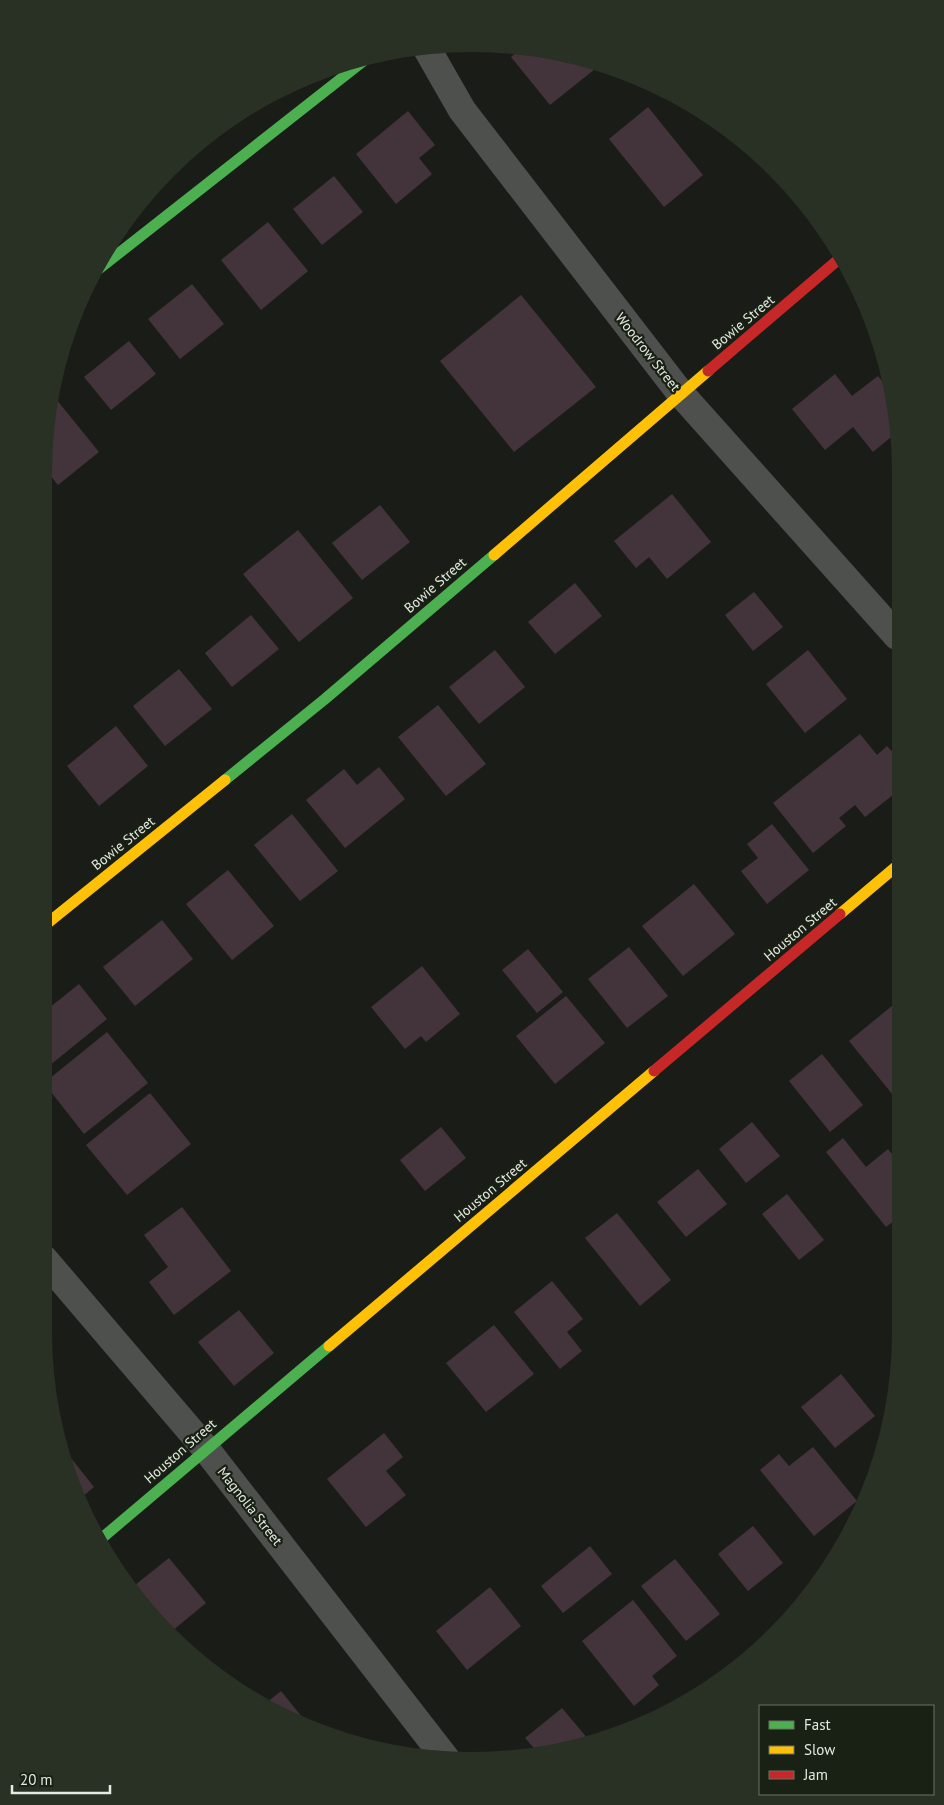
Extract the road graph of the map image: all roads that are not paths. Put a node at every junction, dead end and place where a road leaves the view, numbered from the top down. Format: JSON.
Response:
{"nodes":[{"id":1,"x":430,"y":55,"type":"edge"},
{"id":2,"x":351,"y":71,"type":"edge"},
{"id":3,"x":110,"y":260,"type":"edge"},
{"id":4,"x":835,"y":262,"type":"edge"},
{"id":5,"x":680,"y":394,"type":"junction"},
{"id":6,"x":892,"y":630,"type":"edge"},
{"id":7,"x":892,"y":870,"type":"edge"},
{"id":8,"x":52,"y":920,"type":"edge"},
{"id":9,"x":52,"y":1268,"type":"edge"},
{"id":10,"x":206,"y":1449,"type":"junction"},
{"id":11,"x":105,"y":1535,"type":"edge"},
{"id":12,"x":440,"y":1752,"type":"edge"}],
"edges":[{"from":1,"to":5,"type":"street","name":"Woodrow Street"},
{"from":2,"to":3,"type":"street"},
{"from":4,"to":5,"type":"street","name":"Bowie Street"},
{"from":5,"to":6,"type":"street","name":"Woodrow Street"},
{"from":5,"to":8,"type":"street","name":"Bowie Street"},
{"from":7,"to":10,"type":"street","name":"Houston Street"},
{"from":9,"to":10,"type":"street","name":"Magnolia Street"},
{"from":10,"to":11,"type":"street","name":"Houston Street"},
{"from":10,"to":12,"type":"street","name":"Magnolia Street"}]}
